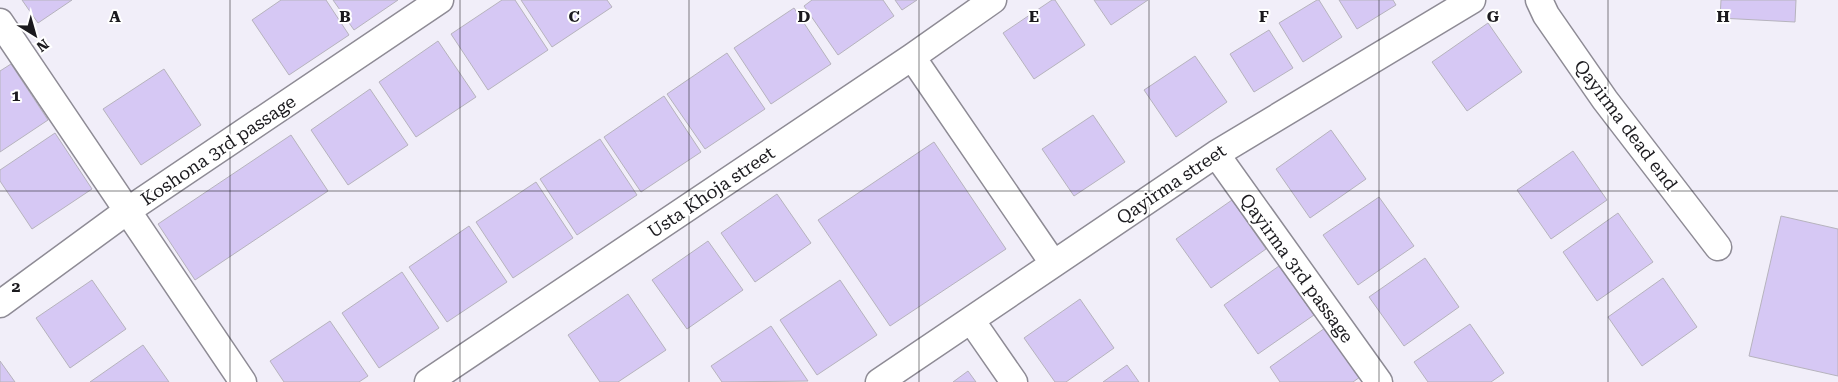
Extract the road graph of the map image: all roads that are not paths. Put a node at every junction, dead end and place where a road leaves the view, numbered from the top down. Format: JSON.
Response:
{"nodes":[{"id":1,"x":440,"y":0,"type":"edge"},
{"id":2,"x":993,"y":0,"type":"edge"},
{"id":3,"x":1472,"y":0,"type":"edge"},
{"id":4,"x":1539,"y":0,"type":"edge"},
{"id":5,"x":0,"y":22,"type":"edge"},
{"id":6,"x":912,"y":57,"type":"junction"},
{"id":7,"x":1216,"y":154,"type":"junction"},
{"id":8,"x":127,"y":211,"type":"junction"},
{"id":9,"x":1718,"y":247,"type":"dead end"},
{"id":10,"x":1053,"y":262,"type":"junction"},
{"id":11,"x":0,"y":304,"type":"edge"},
{"id":12,"x":971,"y":320,"type":"junction"},
{"id":13,"x":243,"y":382,"type":"edge"},
{"id":14,"x":428,"y":382,"type":"edge"},
{"id":15,"x":879,"y":382,"type":"edge"},
{"id":16,"x":1014,"y":382,"type":"edge"},
{"id":17,"x":1379,"y":382,"type":"edge"}],
"edges":[{"from":1,"to":8,"type":"street","name":"Koshona 3rd passage"},
{"from":2,"to":6,"type":"street","name":"Usta Khoja street"},
{"from":3,"to":7,"type":"street","name":"Qayirma street"},
{"from":4,"to":9,"type":"street","name":"Qayirma dead end"},
{"from":5,"to":8,"type":"street"},
{"from":6,"to":10,"type":"street"},
{"from":6,"to":14,"type":"street","name":"Usta Khoja street"},
{"from":7,"to":10,"type":"street","name":"Qayirma street"},
{"from":7,"to":17,"type":"street","name":"Qayirma 3rd passage"},
{"from":8,"to":11,"type":"street","name":"Koshona 3rd passage"},
{"from":8,"to":13,"type":"street"},
{"from":10,"to":12,"type":"street","name":"Qayirma street"},
{"from":12,"to":15,"type":"street","name":"Qayirma street"},
{"from":12,"to":16,"type":"street"}]}
